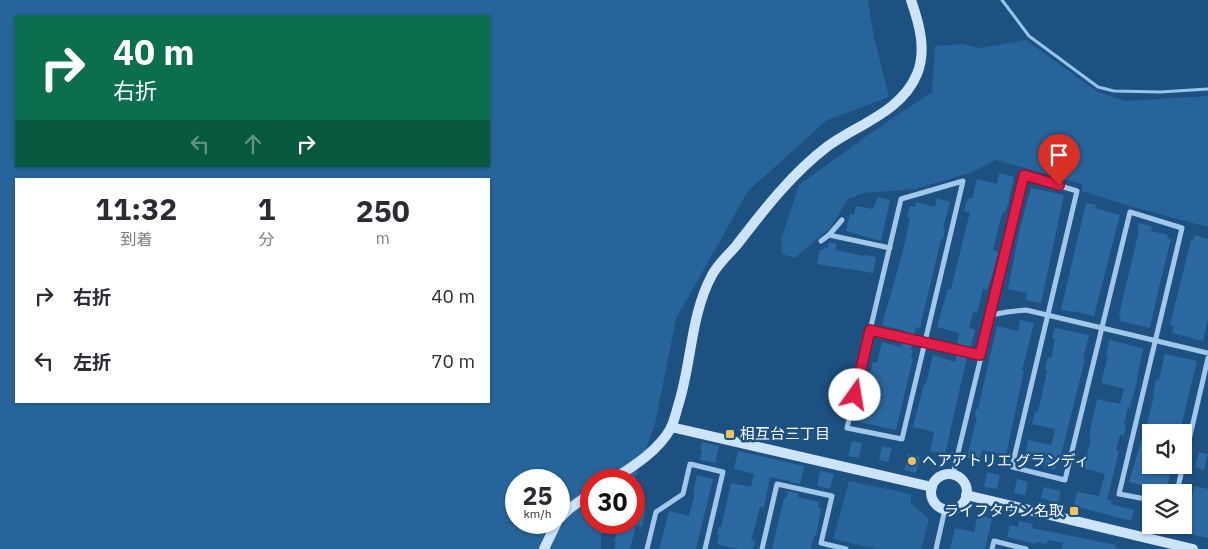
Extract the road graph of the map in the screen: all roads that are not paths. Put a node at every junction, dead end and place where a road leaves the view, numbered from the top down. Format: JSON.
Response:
{"nodes":[{"id":1,"x":912,"y":0,"type":"edge"},
{"id":2,"x":842,"y":220,"type":"dead end"},
{"id":3,"x":829,"y":235,"type":"junction"},
{"id":4,"x":821,"y":241,"type":"dead end"},
{"id":5,"x":890,"y":248,"type":"junction"},
{"id":6,"x":991,"y":316,"type":"junction"},
{"id":7,"x":1047,"y":316,"type":"junction"},
{"id":8,"x":1101,"y":328,"type":"junction"},
{"id":9,"x":870,"y":330,"type":"junction"},
{"id":10,"x":1155,"y":341,"type":"junction"},
{"id":11,"x":925,"y":343,"type":"junction"},
{"id":12,"x":1208,"y":353,"type":"edge"},
{"id":13,"x":980,"y":355,"type":"junction"},
{"id":14,"x":1208,"y":358,"type":"edge"},
{"id":15,"x":1192,"y":425,"type":"edge"},
{"id":16,"x":671,"y":428,"type":"junction"},
{"id":17,"x":630,"y":469,"type":"edge"},
{"id":18,"x":953,"y":474,"type":"junction"},
{"id":19,"x":932,"y":487,"type":"junction"},
{"id":20,"x":966,"y":495,"type":"junction"},
{"id":21,"x":1142,"y":498,"type":"edge"},
{"id":22,"x":945,"y":509,"type":"junction"},
{"id":23,"x":551,"y":534,"type":"edge"},
{"id":24,"x":821,"y":543,"type":"junction"},
{"id":25,"x":544,"y":549,"type":"edge"},
{"id":26,"x":647,"y":549,"type":"edge"},
{"id":27,"x":705,"y":549,"type":"edge"},
{"id":28,"x":762,"y":549,"type":"edge"},
{"id":29,"x":819,"y":549,"type":"edge"},
{"id":30,"x":846,"y":549,"type":"edge"},
{"id":31,"x":936,"y":549,"type":"edge"},
{"id":32,"x":992,"y":549,"type":"edge"},
{"id":33,"x":1026,"y":549,"type":"edge"},
{"id":34,"x":1193,"y":549,"type":"edge"}],
"edges":[{"from":1,"to":16,"type":"street"},
{"from":2,"to":3,"type":"street"},
{"from":3,"to":4,"type":"street"},
{"from":3,"to":5,"type":"street"},
{"from":5,"to":9,"type":"street"},
{"from":5,"to":11,"type":"street"},
{"from":6,"to":7,"type":"street"},
{"from":6,"to":7,"type":"street"},
{"from":6,"to":13,"type":"street"},
{"from":7,"to":8,"type":"street"},
{"from":7,"to":8,"type":"street"},
{"from":8,"to":10,"type":"street"},
{"from":8,"to":10,"type":"street"},
{"from":9,"to":11,"type":"street"},
{"from":9,"to":11,"type":"street"},
{"from":10,"to":12,"type":"street"},
{"from":10,"to":21,"type":"street"},
{"from":11,"to":13,"type":"street"},
{"from":13,"to":18,"type":"street"},
{"from":14,"to":15,"type":"street"},
{"from":16,"to":17,"type":"street"},
{"from":16,"to":19,"type":"street"},
{"from":18,"to":19,"type":"street"},
{"from":18,"to":20,"type":"street"},
{"from":19,"to":22,"type":"street"},
{"from":20,"to":22,"type":"street"},
{"from":20,"to":34,"type":"street"},
{"from":22,"to":31,"type":"street"},
{"from":23,"to":25,"type":"street"},
{"from":24,"to":28,"type":"street"},
{"from":24,"to":29,"type":"street"},
{"from":24,"to":30,"type":"street"},
{"from":26,"to":27,"type":"street"},
{"from":32,"to":33,"type":"street"}]}
